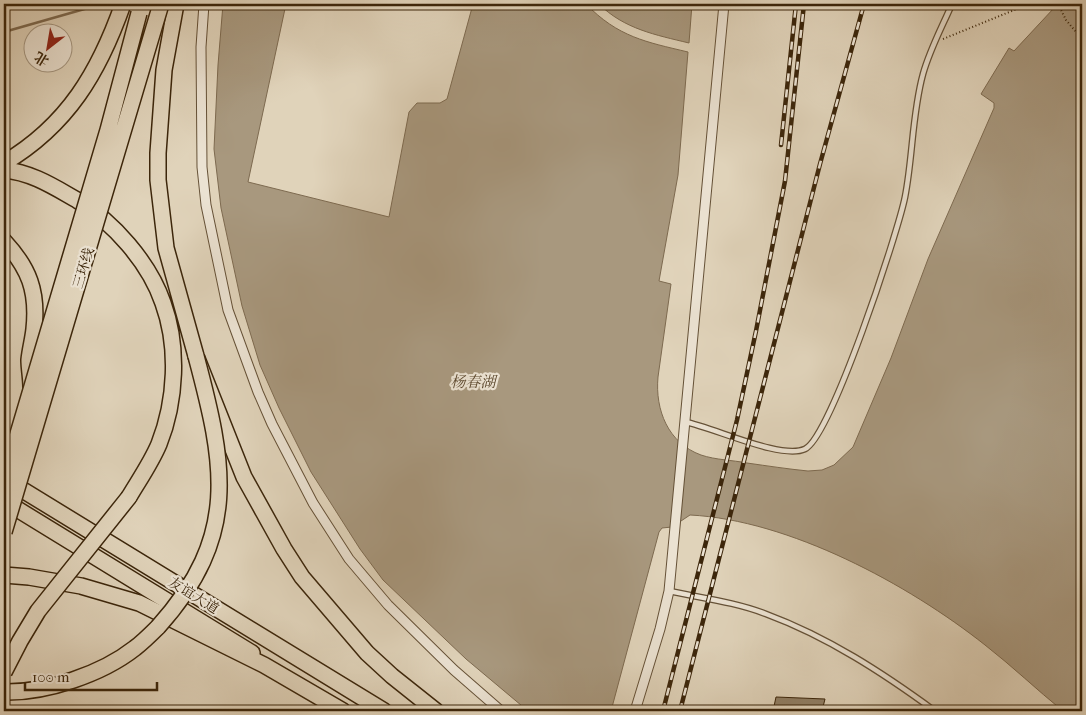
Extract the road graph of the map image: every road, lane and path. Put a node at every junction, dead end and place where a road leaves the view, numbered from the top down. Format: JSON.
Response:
{"nodes":[{"id":1,"x":123,"y":4,"type":"edge"},
{"id":2,"x":141,"y":4,"type":"edge"},
{"id":3,"x":162,"y":4,"type":"edge"},
{"id":4,"x":176,"y":4,"type":"edge"},
{"id":5,"x":204,"y":4,"type":"edge"},
{"id":6,"x":724,"y":4,"type":"edge"},
{"id":7,"x":952,"y":4,"type":"edge"},
{"id":8,"x":1029,"y":4,"type":"edge"},
{"id":9,"x":1058,"y":4,"type":"edge"},
{"id":10,"x":1082,"y":39,"type":"edge"},
{"id":11,"x":934,"y":43,"type":"junction"},
{"id":12,"x":4,"y":163,"type":"edge"},
{"id":13,"x":4,"y":170,"type":"edge"},
{"id":14,"x":4,"y":241,"type":"edge"},
{"id":15,"x":196,"y":356,"type":"junction"},
{"id":16,"x":31,"y":387,"type":"junction"},
{"id":17,"x":685,"y":424,"type":"junction"},
{"id":18,"x":4,"y":479,"type":"edge"},
{"id":19,"x":4,"y":501,"type":"edge"},
{"id":20,"x":4,"y":532,"type":"edge"},
{"id":21,"x":4,"y":574,"type":"edge"},
{"id":22,"x":669,"y":591,"type":"junction"},
{"id":23,"x":4,"y":672,"type":"edge"},
{"id":24,"x":4,"y":692,"type":"edge"},
{"id":25,"x":343,"y":711,"type":"edge"},
{"id":26,"x":348,"y":711,"type":"edge"},
{"id":27,"x":384,"y":711,"type":"edge"},
{"id":28,"x":436,"y":711,"type":"edge"},
{"id":29,"x":501,"y":711,"type":"edge"},
{"id":30,"x":635,"y":711,"type":"edge"},
{"id":31,"x":935,"y":711,"type":"edge"}],
"edges":[{"from":1,"to":12,"type":"main road"},
{"from":2,"to":16,"type":"main road","name":"三环线","bridge":true},
{"from":3,"to":20,"type":"main road","name":"三环线","bridge":true},
{"from":4,"to":15,"type":"main road"},
{"from":5,"to":29,"type":"street"},
{"from":6,"to":17,"type":"street"},
{"from":7,"to":11,"type":"lane"},
{"from":8,"to":11,"type":"path"},
{"from":9,"to":10,"type":"path"},
{"from":11,"to":17,"type":"lane"},
{"from":13,"to":23,"type":"main road","bridge":true},
{"from":14,"to":16,"type":"main road"},
{"from":15,"to":24,"type":"main road","bridge":true},
{"from":15,"to":28,"type":"main road","bridge":true},
{"from":16,"to":18,"type":"main road","name":"三环线","bridge":true},
{"from":17,"to":22,"type":"street"},
{"from":18,"to":27,"type":"main road","name":"友谊大道"},
{"from":19,"to":26,"type":"main road","name":"友谊大道"},
{"from":21,"to":25,"type":"main road"},
{"from":22,"to":30,"type":"street"},
{"from":22,"to":31,"type":"lane"}]}
